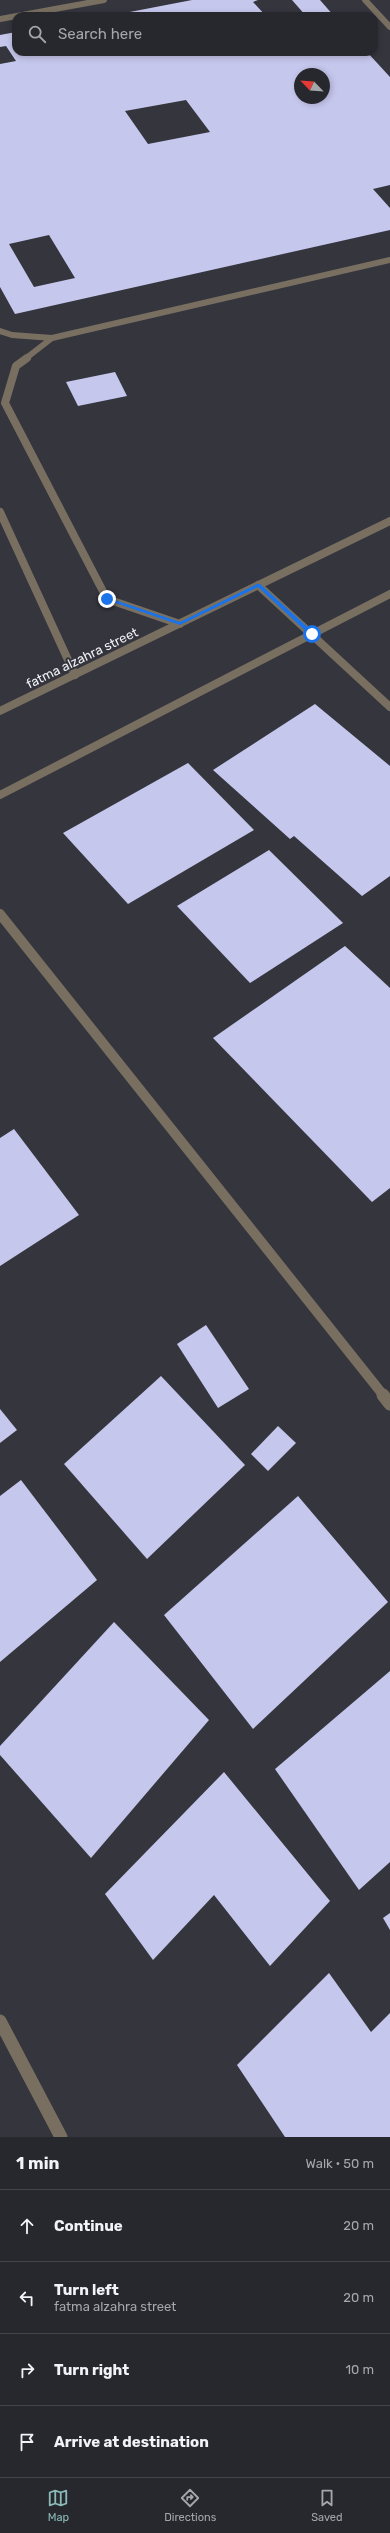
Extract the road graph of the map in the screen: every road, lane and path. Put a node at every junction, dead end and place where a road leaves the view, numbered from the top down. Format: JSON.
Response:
{"nodes":[{"id":1,"x":104,"y":0,"type":"edge"},
{"id":2,"x":365,"y":0,"type":"edge"},
{"id":3,"x":38,"y":12,"type":"edge"},
{"id":4,"x":376,"y":12,"type":"edge"},
{"id":5,"x":378,"y":14,"type":"edge"},
{"id":6,"x":12,"y":17,"type":"edge"},
{"id":7,"x":0,"y":19,"type":"edge"},
{"id":8,"x":390,"y":27,"type":"edge"},
{"id":9,"x":390,"y":260,"type":"edge"},
{"id":10,"x":0,"y":331,"type":"edge"},
{"id":11,"x":52,"y":338,"type":"junction"},
{"id":12,"x":0,"y":512,"type":"edge"},
{"id":13,"x":390,"y":521,"type":"edge"},
{"id":14,"x":258,"y":585,"type":"junction"},
{"id":15,"x":390,"y":594,"type":"edge"},
{"id":16,"x":180,"y":624,"type":"junction"},
{"id":17,"x":312,"y":634,"type":"junction"},
{"id":18,"x":75,"y":675,"type":"junction"},
{"id":19,"x":390,"y":707,"type":"edge"},
{"id":20,"x":0,"y":711,"type":"edge"},
{"id":21,"x":0,"y":795,"type":"edge"},
{"id":22,"x":0,"y":914,"type":"edge"},
{"id":23,"x":390,"y":1404,"type":"edge"},
{"id":24,"x":0,"y":2021,"type":"edge"},
{"id":25,"x":61,"y":2137,"type":"edge"}],
"edges":[{"from":1,"to":3,"type":"street"},
{"from":2,"to":4,"type":"street"},
{"from":5,"to":8,"type":"street"},
{"from":6,"to":7,"type":"street"},
{"from":9,"to":11,"type":"street"},
{"from":10,"to":11,"type":"street"},
{"from":11,"to":16,"type":"street"},
{"from":12,"to":18,"type":"street"},
{"from":13,"to":14,"type":"street","name":"fatma alzahra street"},
{"from":14,"to":16,"type":"street","name":"fatma alzahra street"},
{"from":14,"to":17,"type":"street"},
{"from":15,"to":17,"type":"street"},
{"from":16,"to":18,"type":"street","name":"fatma alzahra street"},
{"from":17,"to":19,"type":"street"},
{"from":17,"to":21,"type":"street"},
{"from":18,"to":20,"type":"street","name":"fatma alzahra street"},
{"from":22,"to":23,"type":"street"},
{"from":24,"to":25,"type":"street"}]}
